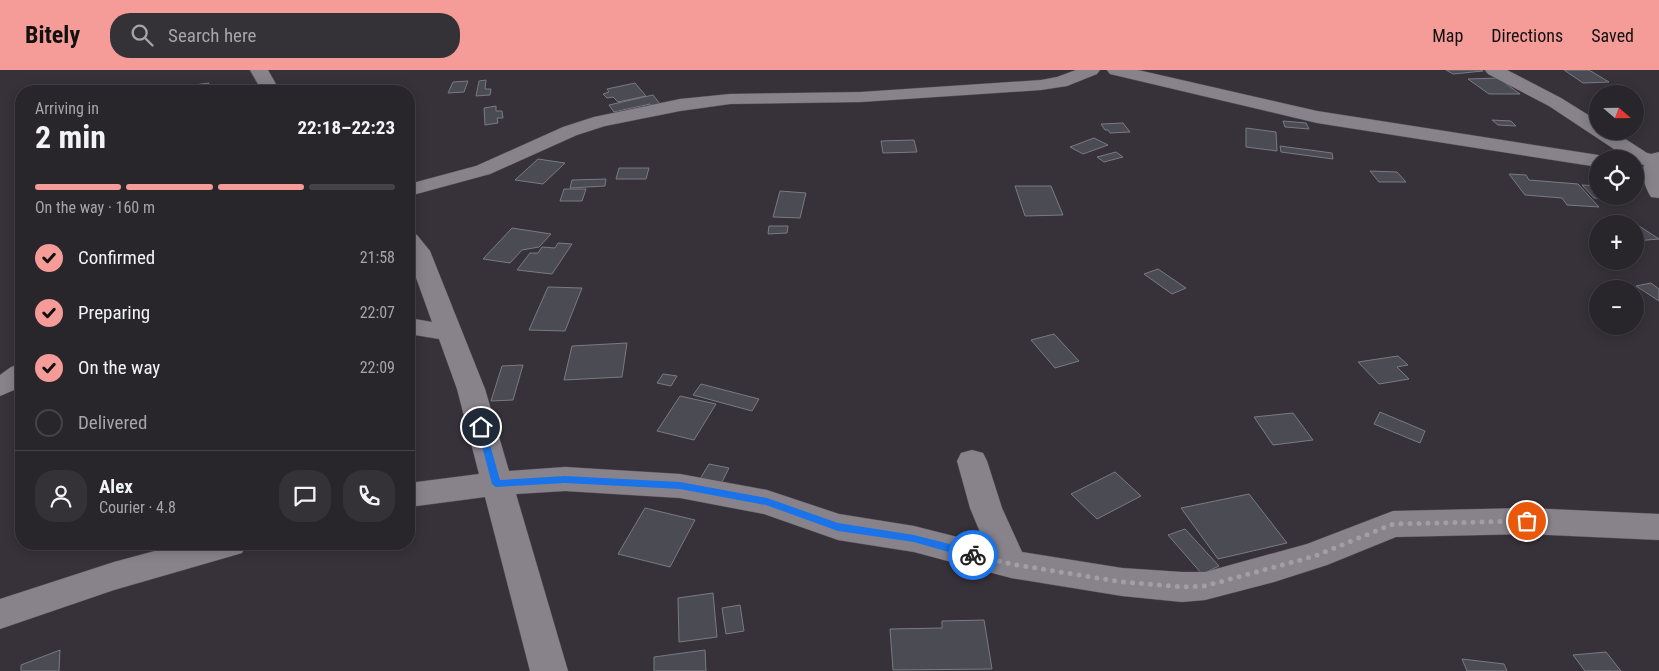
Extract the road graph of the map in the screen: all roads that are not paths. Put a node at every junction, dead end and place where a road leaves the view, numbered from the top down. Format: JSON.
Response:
{"nodes":[{"id":1,"x":259,"y":70,"type":"edge"},
{"id":2,"x":1090,"y":70,"type":"edge"},
{"id":3,"x":1116,"y":70,"type":"edge"},
{"id":4,"x":1494,"y":70,"type":"edge"},
{"id":5,"x":267,"y":85,"type":"edge"},
{"id":6,"x":1589,"y":125,"type":"edge"},
{"id":7,"x":1612,"y":140,"type":"edge"},
{"id":8,"x":1589,"y":160,"type":"edge"},
{"id":9,"x":1652,"y":165,"type":"edge"},
{"id":10,"x":415,"y":188,"type":"edge"},
{"id":11,"x":1659,"y":192,"type":"edge"},
{"id":12,"x":415,"y":247,"type":"edge"},
{"id":13,"x":415,"y":327,"type":"edge"},
{"id":14,"x":449,"y":333,"type":"junction"},
{"id":15,"x":15,"y":378,"type":"edge"},
{"id":16,"x":0,"y":386,"type":"edge"},
{"id":17,"x":972,"y":461,"type":"dead end"},
{"id":18,"x":496,"y":484,"type":"junction"},
{"id":19,"x":415,"y":494,"type":"edge"},
{"id":20,"x":1659,"y":527,"type":"edge"},
{"id":21,"x":208,"y":550,"type":"edge"},
{"id":22,"x":1011,"y":564,"type":"junction"},
{"id":23,"x":0,"y":614,"type":"edge"},
{"id":24,"x":549,"y":671,"type":"edge"}],
"edges":[{"from":1,"to":5,"type":"street"},
{"from":2,"to":10,"type":"street"},
{"from":3,"to":8,"type":"street"},
{"from":4,"to":6,"type":"street"},
{"from":7,"to":9,"type":"street"},
{"from":9,"to":11,"type":"street"},
{"from":12,"to":14,"type":"street"},
{"from":13,"to":14,"type":"street"},
{"from":14,"to":18,"type":"street"},
{"from":15,"to":16,"type":"street"},
{"from":17,"to":22,"type":"street"},
{"from":18,"to":19,"type":"street"},
{"from":18,"to":22,"type":"street"},
{"from":18,"to":24,"type":"street"},
{"from":20,"to":22,"type":"street"},
{"from":21,"to":23,"type":"street"}]}
